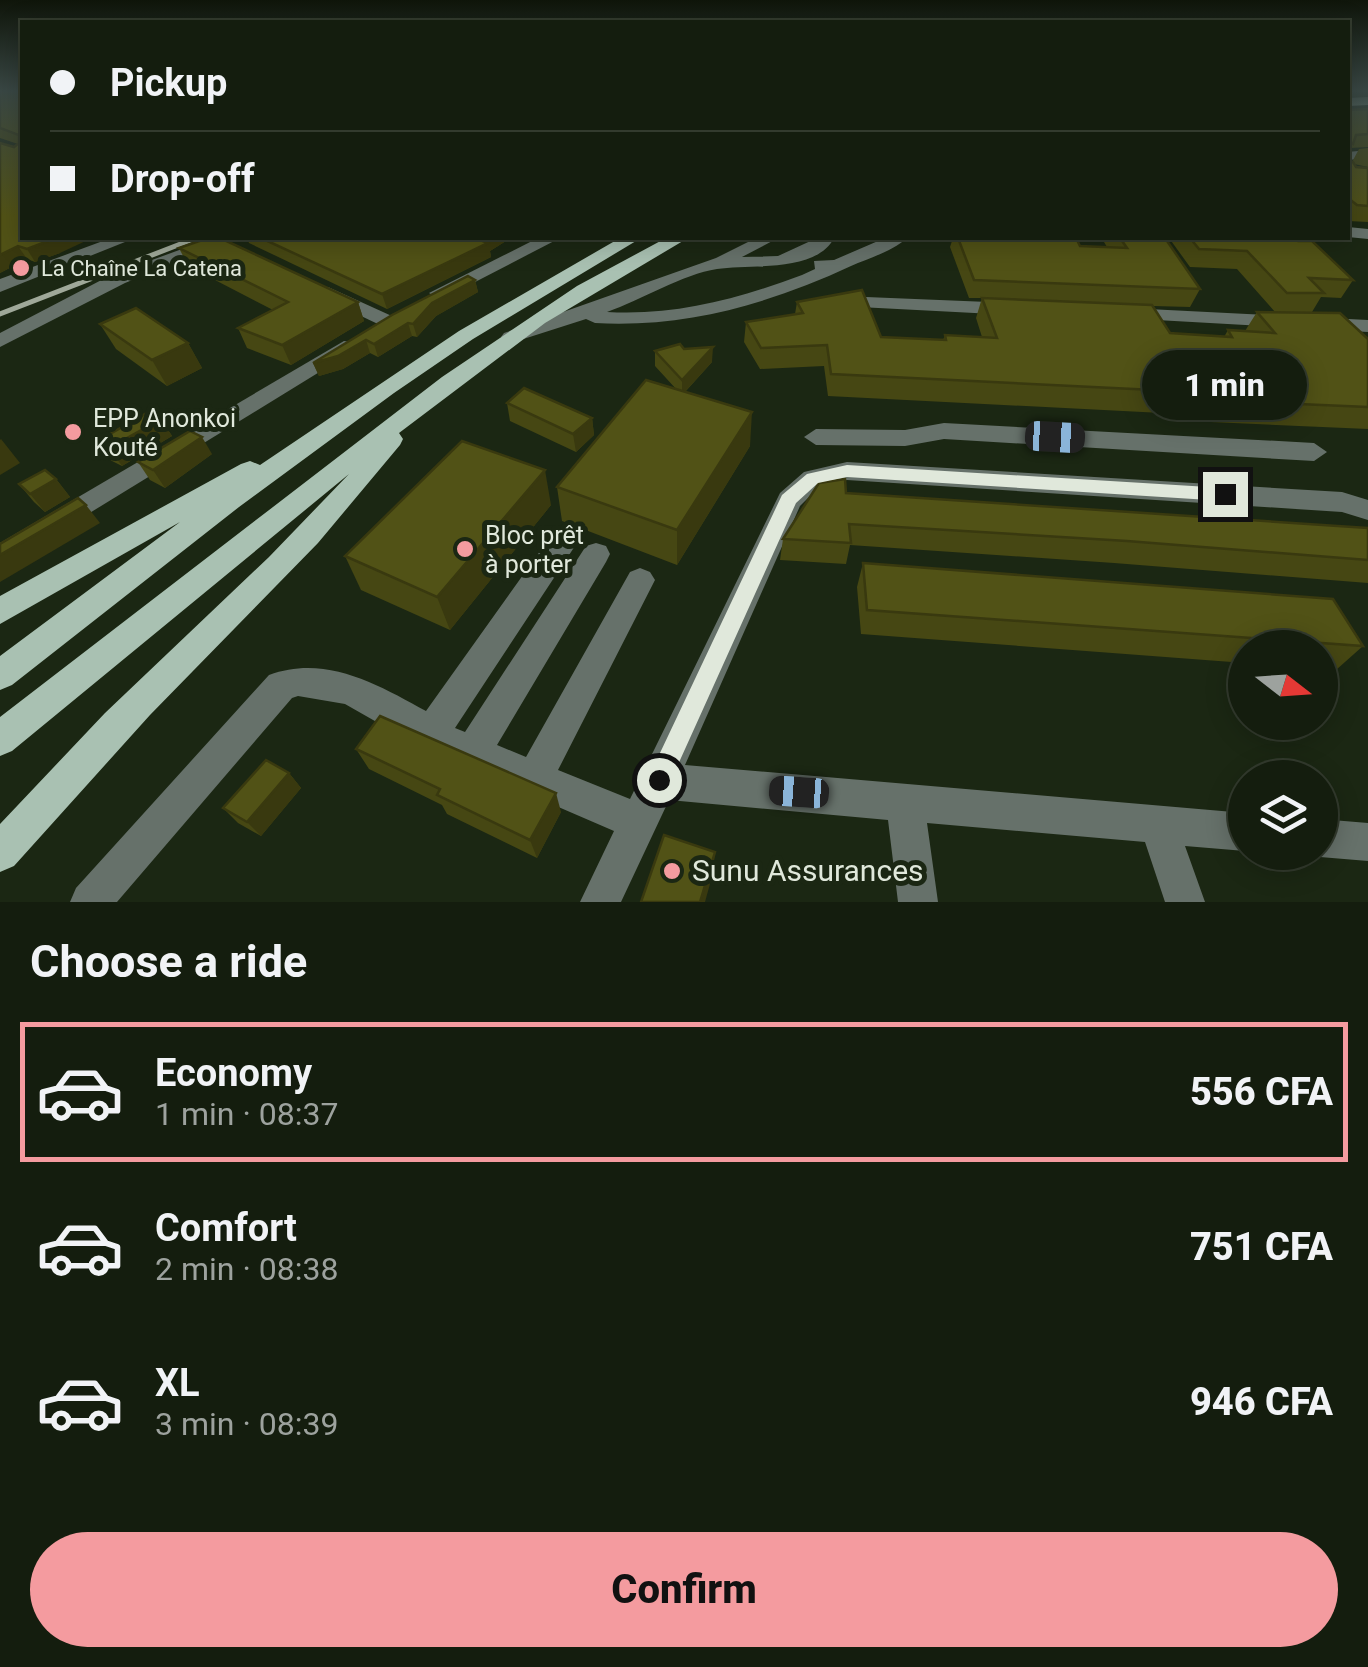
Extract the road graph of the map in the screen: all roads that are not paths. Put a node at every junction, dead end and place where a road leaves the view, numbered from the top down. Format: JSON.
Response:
{"nodes":[{"id":1,"x":121,"y":240,"type":"edge"},
{"id":2,"x":548,"y":240,"type":"edge"},
{"id":3,"x":628,"y":240,"type":"edge"},
{"id":4,"x":675,"y":240,"type":"edge"},
{"id":5,"x":765,"y":240,"type":"edge"},
{"id":6,"x":824,"y":240,"type":"edge"},
{"id":7,"x":894,"y":240,"type":"edge"},
{"id":8,"x":223,"y":241,"type":"edge"},
{"id":9,"x":781,"y":261,"type":"junction"},
{"id":10,"x":712,"y":264,"type":"junction"},
{"id":11,"x":837,"y":266,"type":"junction"},
{"id":12,"x":302,"y":281,"type":"edge"},
{"id":13,"x":0,"y":286,"type":"edge"},
{"id":14,"x":1194,"y":290,"type":"edge"},
{"id":15,"x":866,"y":303,"type":"edge"},
{"id":16,"x":1044,"y":310,"type":"edge"},
{"id":17,"x":404,"y":311,"type":"junction"},
{"id":18,"x":1103,"y":313,"type":"edge"},
{"id":19,"x":576,"y":315,"type":"junction"},
{"id":20,"x":1216,"y":318,"type":"junction"},
{"id":21,"x":1368,"y":326,"type":"edge"},
{"id":22,"x":511,"y":337,"type":"junction"},
{"id":23,"x":0,"y":341,"type":"edge"},
{"id":24,"x":416,"y":408,"type":"junction"},
{"id":25,"x":332,"y":424,"type":"junction"},
{"id":26,"x":816,"y":436,"type":"dead end"},
{"id":27,"x":906,"y":438,"type":"junction"},
{"id":28,"x":1314,"y":452,"type":"dead end"},
{"id":29,"x":914,"y":476,"type":"junction"},
{"id":30,"x":1368,"y":510,"type":"edge"},
{"id":31,"x":563,"y":541,"type":"dead end"},
{"id":32,"x":596,"y":554,"type":"dead end"},
{"id":33,"x":0,"y":557,"type":"edge"},
{"id":34,"x":640,"y":580,"type":"dead end"},
{"id":35,"x":0,"y":611,"type":"edge"},
{"id":36,"x":0,"y":675,"type":"edge"},
{"id":37,"x":432,"y":732,"type":"junction"},
{"id":38,"x":0,"y":739,"type":"edge"},
{"id":39,"x":473,"y":752,"type":"junction"},
{"id":40,"x":535,"y":776,"type":"junction"},
{"id":41,"x":659,"y":780,"type":"junction"},
{"id":42,"x":904,"y":800,"type":"junction"},
{"id":43,"x":638,"y":821,"type":"junction"},
{"id":44,"x":1158,"y":825,"type":"junction"},
{"id":45,"x":1228,"y":831,"type":"edge"},
{"id":46,"x":1338,"y":840,"type":"edge"},
{"id":47,"x":1368,"y":842,"type":"edge"},
{"id":48,"x":0,"y":852,"type":"edge"},
{"id":49,"x":90,"y":902,"type":"edge"},
{"id":50,"x":600,"y":902,"type":"edge"},
{"id":51,"x":918,"y":902,"type":"edge"},
{"id":52,"x":1185,"y":902,"type":"edge"}],
"edges":[{"from":1,"to":13,"type":"street"},
{"from":2,"to":17,"type":"street"},
{"from":3,"to":25,"type":"main road"},
{"from":4,"to":22,"type":"main road"},
{"from":5,"to":10,"type":"street"},
{"from":6,"to":9,"type":"street"},
{"from":7,"to":11,"type":"street"},
{"from":8,"to":23,"type":"street"},
{"from":9,"to":10,"type":"street"},
{"from":9,"to":11,"type":"street"},
{"from":10,"to":19,"type":"street"},
{"from":11,"to":19,"type":"street"},
{"from":12,"to":17,"type":"street"},
{"from":14,"to":20,"type":"street"},
{"from":15,"to":16,"type":"street"},
{"from":17,"to":33,"type":"street"},
{"from":18,"to":20,"type":"street"},
{"from":19,"to":22,"type":"street"},
{"from":20,"to":21,"type":"street"},
{"from":22,"to":24,"type":"main road"},
{"from":24,"to":38,"type":"main road"},
{"from":24,"to":48,"type":"main road"},
{"from":25,"to":35,"type":"main road"},
{"from":25,"to":36,"type":"main road"},
{"from":26,"to":27,"type":"street"},
{"from":27,"to":28,"type":"street"},
{"from":27,"to":29,"type":"street"},
{"from":29,"to":30,"type":"street"},
{"from":29,"to":41,"type":"street"},
{"from":31,"to":37,"type":"street"},
{"from":32,"to":39,"type":"street"},
{"from":34,"to":40,"type":"street"},
{"from":37,"to":39,"type":"street"},
{"from":37,"to":49,"type":"street"},
{"from":39,"to":40,"type":"street"},
{"from":40,"to":43,"type":"street"},
{"from":41,"to":42,"type":"street"},
{"from":41,"to":43,"type":"street"},
{"from":42,"to":44,"type":"street"},
{"from":42,"to":51,"type":"street"},
{"from":43,"to":50,"type":"street"},
{"from":44,"to":45,"type":"street"},
{"from":44,"to":52,"type":"street"},
{"from":46,"to":47,"type":"street"}]}
